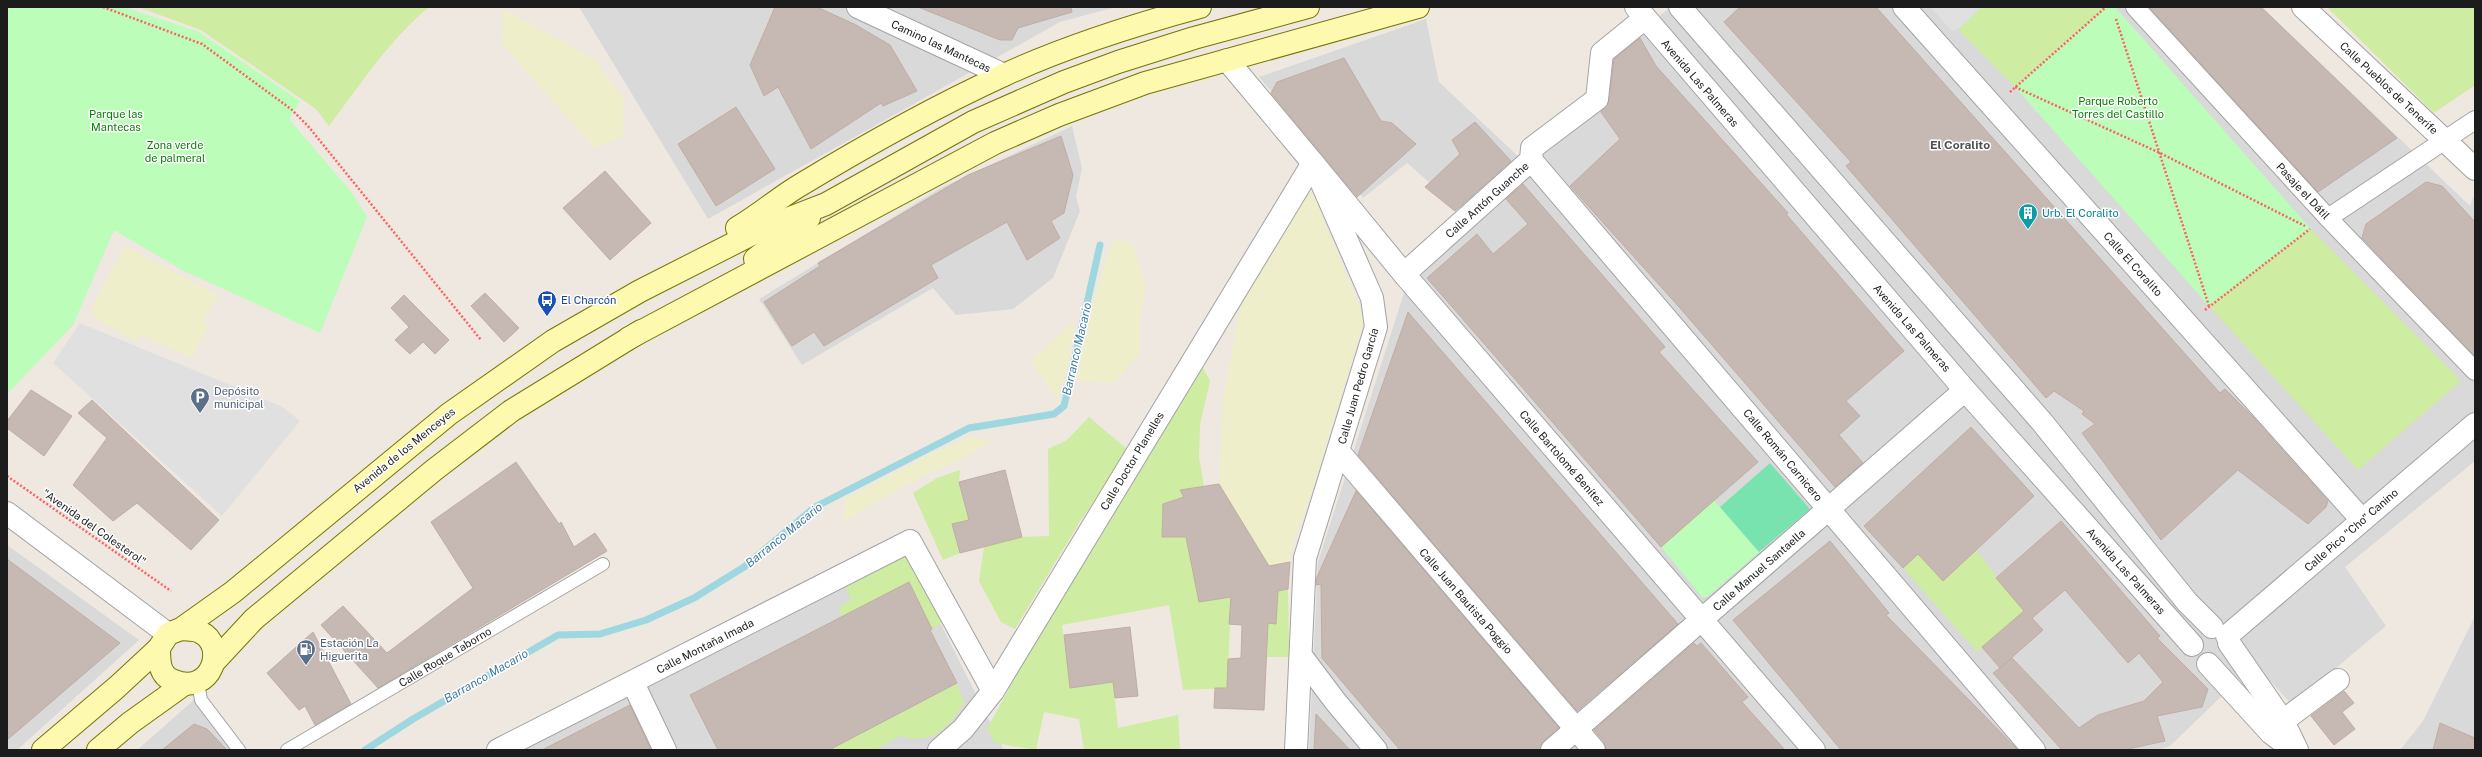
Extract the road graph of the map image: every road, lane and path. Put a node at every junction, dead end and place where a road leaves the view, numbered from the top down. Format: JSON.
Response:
{"nodes":[{"id":1,"x":103,"y":7,"type":"edge"},
{"id":2,"x":858,"y":7,"type":"edge"},
{"id":3,"x":1200,"y":7,"type":"edge"},
{"id":4,"x":1308,"y":7,"type":"edge"},
{"id":5,"x":1418,"y":7,"type":"edge"},
{"id":6,"x":1680,"y":7,"type":"edge"},
{"id":7,"x":1904,"y":7,"type":"edge"},
{"id":8,"x":2106,"y":7,"type":"edge"},
{"id":9,"x":2135,"y":7,"type":"edge"},
{"id":10,"x":2302,"y":7,"type":"edge"},
{"id":11,"x":1640,"y":12,"type":"edge"},
{"id":12,"x":2115,"y":14,"type":"dead end"},
{"id":13,"x":1227,"y":60,"type":"junction"},
{"id":14,"x":1004,"y":75,"type":"junction"},
{"id":15,"x":2015,"y":87,"type":"junction"},
{"id":16,"x":1993,"y":107,"type":"junction"},
{"id":17,"x":2475,"y":120,"type":"edge"},
{"id":18,"x":2444,"y":140,"type":"junction"},
{"id":19,"x":2160,"y":153,"type":"junction"},
{"id":20,"x":1531,"y":160,"type":"junction"},
{"id":21,"x":1313,"y":163,"type":"junction"},
{"id":22,"x":2475,"y":169,"type":"edge"},
{"id":23,"x":826,"y":204,"type":"junction"},
{"id":24,"x":2328,"y":218,"type":"junction"},
{"id":25,"x":2311,"y":229,"type":"junction"},
{"id":26,"x":1404,"y":274,"type":"junction"},
{"id":27,"x":640,"y":291,"type":"junction"},
{"id":28,"x":2209,"y":306,"type":"junction"},
{"id":29,"x":2188,"y":325,"type":"junction"},
{"id":30,"x":629,"y":338,"type":"junction"},
{"id":31,"x":481,"y":340,"type":"dead end"},
{"id":32,"x":2475,"y":371,"type":"edge"},
{"id":33,"x":1965,"y":390,"type":"junction"},
{"id":34,"x":2475,"y":424,"type":"edge"},
{"id":35,"x":1339,"y":452,"type":"junction"},
{"id":36,"x":7,"y":476,"type":"edge"},
{"id":37,"x":1829,"y":509,"type":"junction"},
{"id":38,"x":7,"y":513,"type":"edge"},
{"id":39,"x":2362,"y":520,"type":"junction"},
{"id":40,"x":603,"y":564,"type":"dead end"},
{"id":41,"x":171,"y":591,"type":"dead end"},
{"id":42,"x":1701,"y":620,"type":"junction"},
{"id":43,"x":2223,"y":635,"type":"junction"},
{"id":44,"x":170,"y":637,"type":"junction"},
{"id":45,"x":2192,"y":645,"type":"junction"},
{"id":46,"x":1302,"y":657,"type":"junction"},
{"id":47,"x":214,"y":662,"type":"junction"},
{"id":48,"x":2208,"y":664,"type":"junction"},
{"id":49,"x":2338,"y":680,"type":"dead end"},
{"id":50,"x":633,"y":683,"type":"junction"},
{"id":51,"x":190,"y":684,"type":"junction"},
{"id":52,"x":993,"y":691,"type":"junction"},
{"id":53,"x":2283,"y":722,"type":"junction"},
{"id":54,"x":1576,"y":730,"type":"junction"},
{"id":55,"x":43,"y":750,"type":"edge"},
{"id":56,"x":98,"y":750,"type":"edge"},
{"id":57,"x":240,"y":750,"type":"edge"},
{"id":58,"x":287,"y":750,"type":"edge"},
{"id":59,"x":498,"y":750,"type":"edge"},
{"id":60,"x":665,"y":750,"type":"edge"},
{"id":61,"x":939,"y":750,"type":"edge"},
{"id":62,"x":1296,"y":750,"type":"edge"},
{"id":63,"x":1376,"y":750,"type":"edge"},
{"id":64,"x":1552,"y":750,"type":"edge"},
{"id":65,"x":1594,"y":750,"type":"edge"},
{"id":66,"x":1814,"y":750,"type":"edge"},
{"id":67,"x":2034,"y":750,"type":"edge"},
{"id":68,"x":2294,"y":750,"type":"edge"},
{"id":69,"x":2297,"y":750,"type":"edge"}],
"edges":[{"from":1,"to":31,"type":"path"},
{"from":2,"to":14,"type":"street","name":"Camino las Mantecas"},
{"from":3,"to":14,"type":"main road"},
{"from":4,"to":23,"type":"main road"},
{"from":5,"to":13,"type":"main road"},
{"from":6,"to":43,"type":"street"},
{"from":7,"to":16,"type":"street","name":"Calle El Coralito"},
{"from":8,"to":15,"type":"path"},
{"from":9,"to":24,"type":"street","name":"Pasaje el Dátil"},
{"from":10,"to":18,"type":"street","name":"Calle Pueblos de Tenerife"},
{"from":11,"to":20,"type":"street","name":"Calle Antón Guanche"},
{"from":11,"to":33,"type":"street","name":"Avenida Las Palmeras"},
{"from":12,"to":19,"type":"path"},
{"from":13,"to":21,"type":"street","name":"Calle Juan Pedro García"},
{"from":13,"to":30,"type":"main road"},
{"from":14,"to":27,"type":"main road"},
{"from":15,"to":16,"type":"path"},
{"from":15,"to":19,"type":"path"},
{"from":16,"to":29,"type":"street","name":"Calle El Coralito"},
{"from":17,"to":18,"type":"street"},
{"from":18,"to":22,"type":"street","name":"Calle Pueblos de Tenerife"},
{"from":18,"to":24,"type":"street"},
{"from":19,"to":25,"type":"path"},
{"from":19,"to":28,"type":"path"},
{"from":20,"to":26,"type":"street","name":"Calle Antón Guanche"},
{"from":20,"to":37,"type":"street","name":"Calle Román Carnicero"},
{"from":21,"to":26,"type":"street","name":"Calle Bartolomé Benítez"},
{"from":21,"to":35,"type":"street","name":"Calle Juan Pedro García"},
{"from":21,"to":52,"type":"street","name":"Calle Doctor Planelles"},
{"from":23,"to":27,"type":"main road"},
{"from":23,"to":30,"type":"main road"},
{"from":24,"to":25,"type":"path"},
{"from":24,"to":32,"type":"street","name":"Pasaje el Dátil"},
{"from":25,"to":28,"type":"path"},
{"from":26,"to":42,"type":"street","name":"Calle Bartolomé Benítez"},
{"from":27,"to":44,"type":"main road","name":"Avenida de los Menceyes"},
{"from":28,"to":29,"type":"path"},
{"from":29,"to":39,"type":"street","name":"Calle El Coralito"},
{"from":30,"to":47,"type":"main road"},
{"from":33,"to":37,"type":"street","name":"Calle Manuel Santaella"},
{"from":33,"to":45,"type":"street","name":"Avenida Las Palmeras"},
{"from":34,"to":39,"type":"street","name":"Calle Pico \"Cho\" Canino"},
{"from":35,"to":46,"type":"street","name":"Calle Juan Pedro García"},
{"from":35,"to":54,"type":"street","name":"Calle Juan Bautista Poggio"},
{"from":36,"to":41,"type":"path","name":"\"Avenida del Colesterol\""},
{"from":37,"to":42,"type":"street","name":"Calle Manuel Santaella"},
{"from":37,"to":67,"type":"street","name":"Calle Román Carnicero"},
{"from":38,"to":44,"type":"street"},
{"from":39,"to":43,"type":"street","name":"Calle Pico \"Cho\" Canino"},
{"from":40,"to":58,"type":"lane","name":"Calle Roque Taborno"},
{"from":42,"to":54,"type":"street","name":"Calle Manuel Santaella"},
{"from":42,"to":66,"type":"street","name":"Calle Bartolomé Benítez"},
{"from":43,"to":45,"type":"street"},
{"from":43,"to":48,"type":"street"},
{"from":43,"to":53,"type":"street"},
{"from":44,"to":47,"type":"main road"},
{"from":44,"to":51,"type":"main road"},
{"from":44,"to":55,"type":"main road","name":"Avenida de los Menceyes"},
{"from":45,"to":48,"type":"street"},
{"from":46,"to":62,"type":"street","name":"Calle Juan Pedro García"},
{"from":46,"to":63,"type":"street"},
{"from":47,"to":51,"type":"main road"},
{"from":48,"to":68,"type":"street"},
{"from":49,"to":53,"type":"street"},
{"from":50,"to":52,"type":"street","name":"Calle Montaña Imada"},
{"from":50,"to":59,"type":"street","name":"Calle Montaña Imada"},
{"from":50,"to":60,"type":"street"},
{"from":51,"to":56,"type":"main road"},
{"from":51,"to":57,"type":"lane"},
{"from":52,"to":61,"type":"street","name":"Calle Doctor Planelles"},
{"from":53,"to":69,"type":"street"},
{"from":54,"to":64,"type":"street","name":"Calle Manuel Santaella"},
{"from":54,"to":65,"type":"street","name":"Calle Juan Bautista Poggio"}]}
